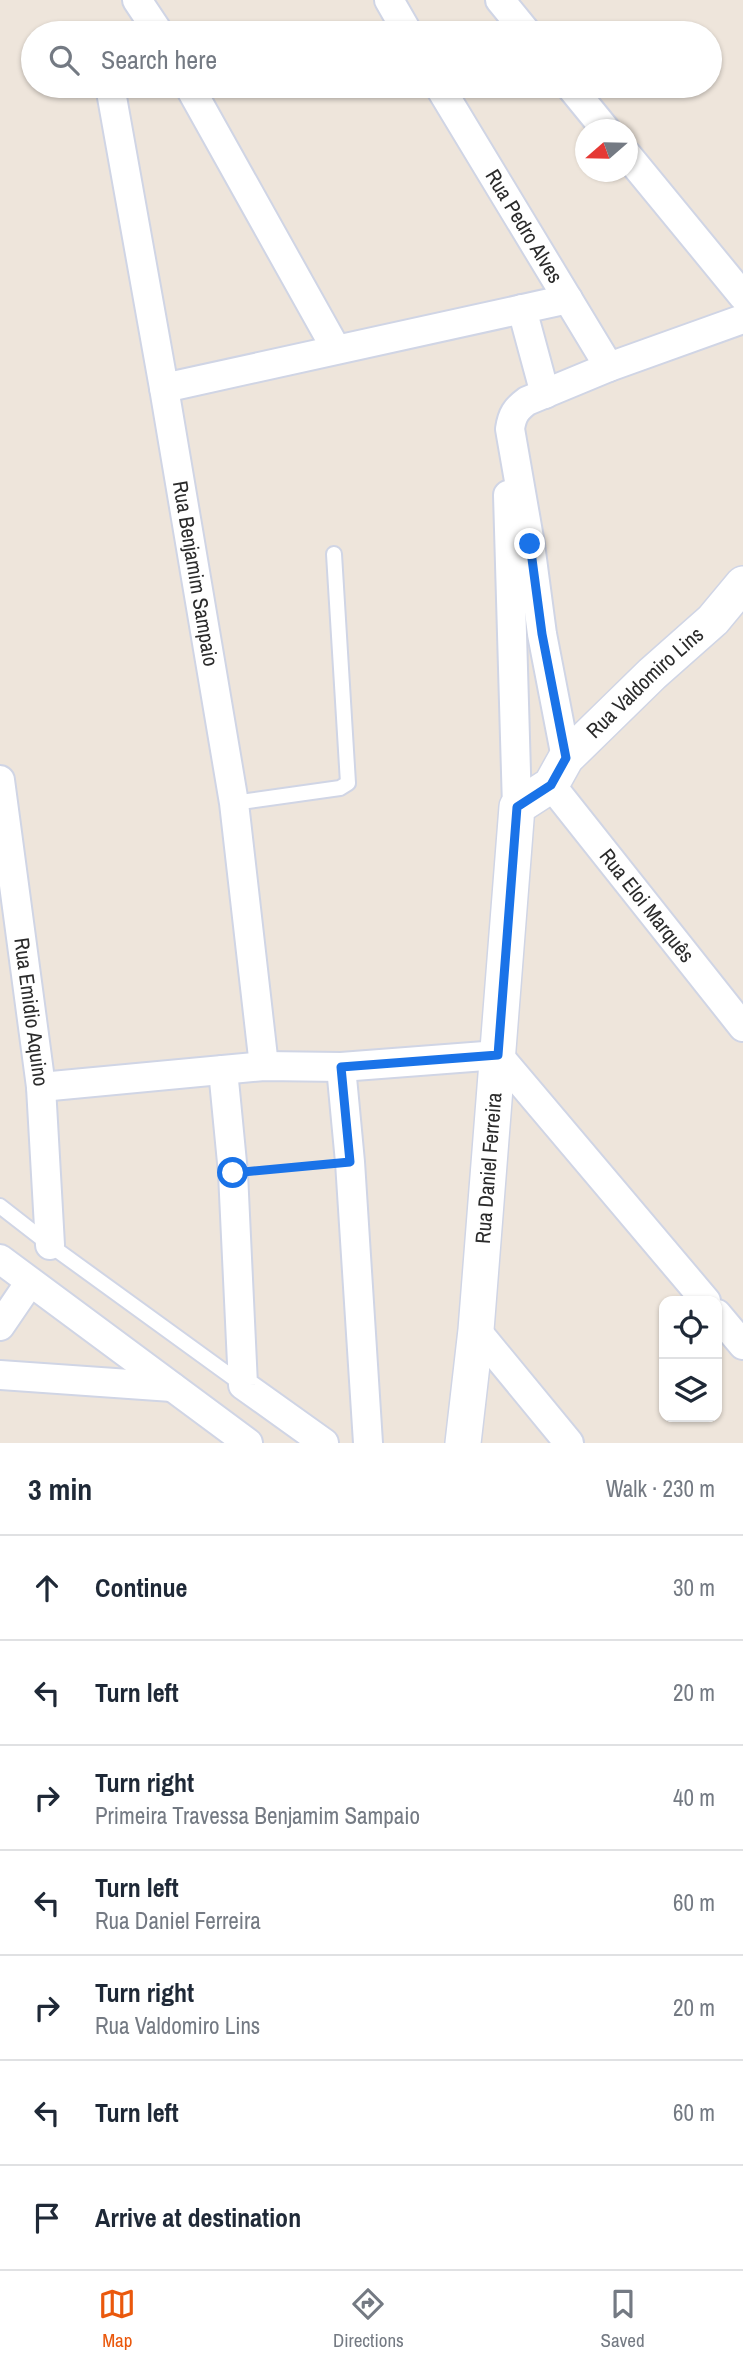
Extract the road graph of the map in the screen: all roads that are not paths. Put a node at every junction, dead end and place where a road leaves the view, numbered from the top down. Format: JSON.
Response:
{"nodes":[{"id":1,"x":137,"y":0,"type":"edge"},
{"id":2,"x":389,"y":0,"type":"edge"},
{"id":3,"x":500,"y":0,"type":"edge"},
{"id":4,"x":151,"y":21,"type":"edge"},
{"id":5,"x":401,"y":21,"type":"edge"},
{"id":6,"x":517,"y":21,"type":"edge"},
{"id":7,"x":112,"y":98,"type":"edge"},
{"id":8,"x":196,"y":98,"type":"edge"},
{"id":9,"x":446,"y":98,"type":"edge"},
{"id":10,"x":580,"y":98,"type":"edge"},
{"id":11,"x":597,"y":119,"type":"edge"},
{"id":12,"x":638,"y":168,"type":"edge"},
{"id":13,"x":743,"y":296,"type":"edge"},
{"id":14,"x":568,"y":299,"type":"junction"},
{"id":15,"x":522,"y":309,"type":"junction"},
{"id":16,"x":743,"y":319,"type":"edge"},
{"id":17,"x":336,"y":349,"type":"junction"},
{"id":18,"x":609,"y":367,"type":"junction"},
{"id":19,"x":164,"y":388,"type":"junction"},
{"id":20,"x":545,"y":394,"type":"junction"},
{"id":21,"x":510,"y":429,"type":"junction"},
{"id":22,"x":334,"y":554,"type":"dead end"},
{"id":23,"x":743,"y":584,"type":"edge"},
{"id":24,"x":558,"y":771,"type":"junction"},
{"id":25,"x":0,"y":780,"type":"edge"},
{"id":26,"x":234,"y":803,"type":"junction"},
{"id":27,"x":517,"y":807,"type":"junction"},
{"id":28,"x":739,"y":1014,"type":"edge"},
{"id":29,"x":498,"y":1055,"type":"junction"},
{"id":30,"x":264,"y":1066,"type":"junction"},
{"id":31,"x":341,"y":1067,"type":"junction"},
{"id":32,"x":223,"y":1070,"type":"junction"},
{"id":33,"x":41,"y":1087,"type":"junction"},
{"id":34,"x":0,"y":1206,"type":"edge"},
{"id":35,"x":50,"y":1245,"type":"junction"},
{"id":36,"x":0,"y":1259,"type":"edge"},
{"id":37,"x":30,"y":1282,"type":"junction"},
{"id":38,"x":702,"y":1296,"type":"edge"},
{"id":39,"x":722,"y":1320,"type":"edge"},
{"id":40,"x":0,"y":1326,"type":"edge"},
{"id":41,"x":476,"y":1331,"type":"junction"},
{"id":42,"x":743,"y":1346,"type":"edge"},
{"id":43,"x":0,"y":1375,"type":"edge"},
{"id":44,"x":243,"y":1385,"type":"junction"},
{"id":45,"x":172,"y":1387,"type":"junction"},
{"id":46,"x":248,"y":1443,"type":"edge"},
{"id":47,"x":324,"y":1443,"type":"edge"},
{"id":48,"x":368,"y":1443,"type":"edge"},
{"id":49,"x":463,"y":1443,"type":"edge"},
{"id":50,"x":569,"y":1443,"type":"edge"}],
"edges":[{"from":1,"to":4,"type":"street"},
{"from":2,"to":5,"type":"street"},
{"from":3,"to":6,"type":"street"},
{"from":7,"to":19,"type":"street","name":"Rua Benjamim Sampaio"},
{"from":8,"to":17,"type":"street"},
{"from":9,"to":14,"type":"street","name":"Rua Pedro Alves"},
{"from":10,"to":11,"type":"street"},
{"from":12,"to":13,"type":"street"},
{"from":14,"to":15,"type":"street"},
{"from":14,"to":18,"type":"street","name":"Rua Pedro Alves"},
{"from":15,"to":17,"type":"street"},
{"from":15,"to":20,"type":"street"},
{"from":16,"to":18,"type":"street"},
{"from":17,"to":19,"type":"street"},
{"from":18,"to":20,"type":"street"},
{"from":19,"to":26,"type":"street","name":"Rua Benjamim Sampaio"},
{"from":20,"to":21,"type":"street"},
{"from":21,"to":24,"type":"street"},
{"from":21,"to":27,"type":"street","name":"Rua Daniel Ferreira"},
{"from":22,"to":26,"type":"lane"},
{"from":23,"to":24,"type":"street","name":"Rua Valdomiro Lins"},
{"from":24,"to":27,"type":"street","name":"Rua Valdomiro Lins"},
{"from":24,"to":28,"type":"street","name":"Rua Eloi Marquês"},
{"from":25,"to":33,"type":"street","name":"Rua Emidio Aquino"},
{"from":26,"to":30,"type":"street","name":"Rua Benjamim Sampaio"},
{"from":27,"to":29,"type":"street","name":"Rua Daniel Ferreira"},
{"from":29,"to":31,"type":"street"},
{"from":29,"to":38,"type":"street"},
{"from":29,"to":41,"type":"street","name":"Rua Daniel Ferreira"},
{"from":30,"to":31,"type":"street"},
{"from":30,"to":32,"type":"street"},
{"from":31,"to":48,"type":"street"},
{"from":32,"to":33,"type":"street"},
{"from":32,"to":44,"type":"street"},
{"from":33,"to":35,"type":"street","name":"Rua Emidio Aquino"},
{"from":34,"to":35,"type":"lane"},
{"from":35,"to":44,"type":"lane"},
{"from":36,"to":37,"type":"street"},
{"from":37,"to":40,"type":"street"},
{"from":37,"to":45,"type":"street"},
{"from":39,"to":42,"type":"street"},
{"from":41,"to":49,"type":"street","name":"Rua Daniel Ferreira"},
{"from":41,"to":50,"type":"street"},
{"from":43,"to":45,"type":"street"},
{"from":44,"to":47,"type":"street"},
{"from":45,"to":46,"type":"street"}]}
